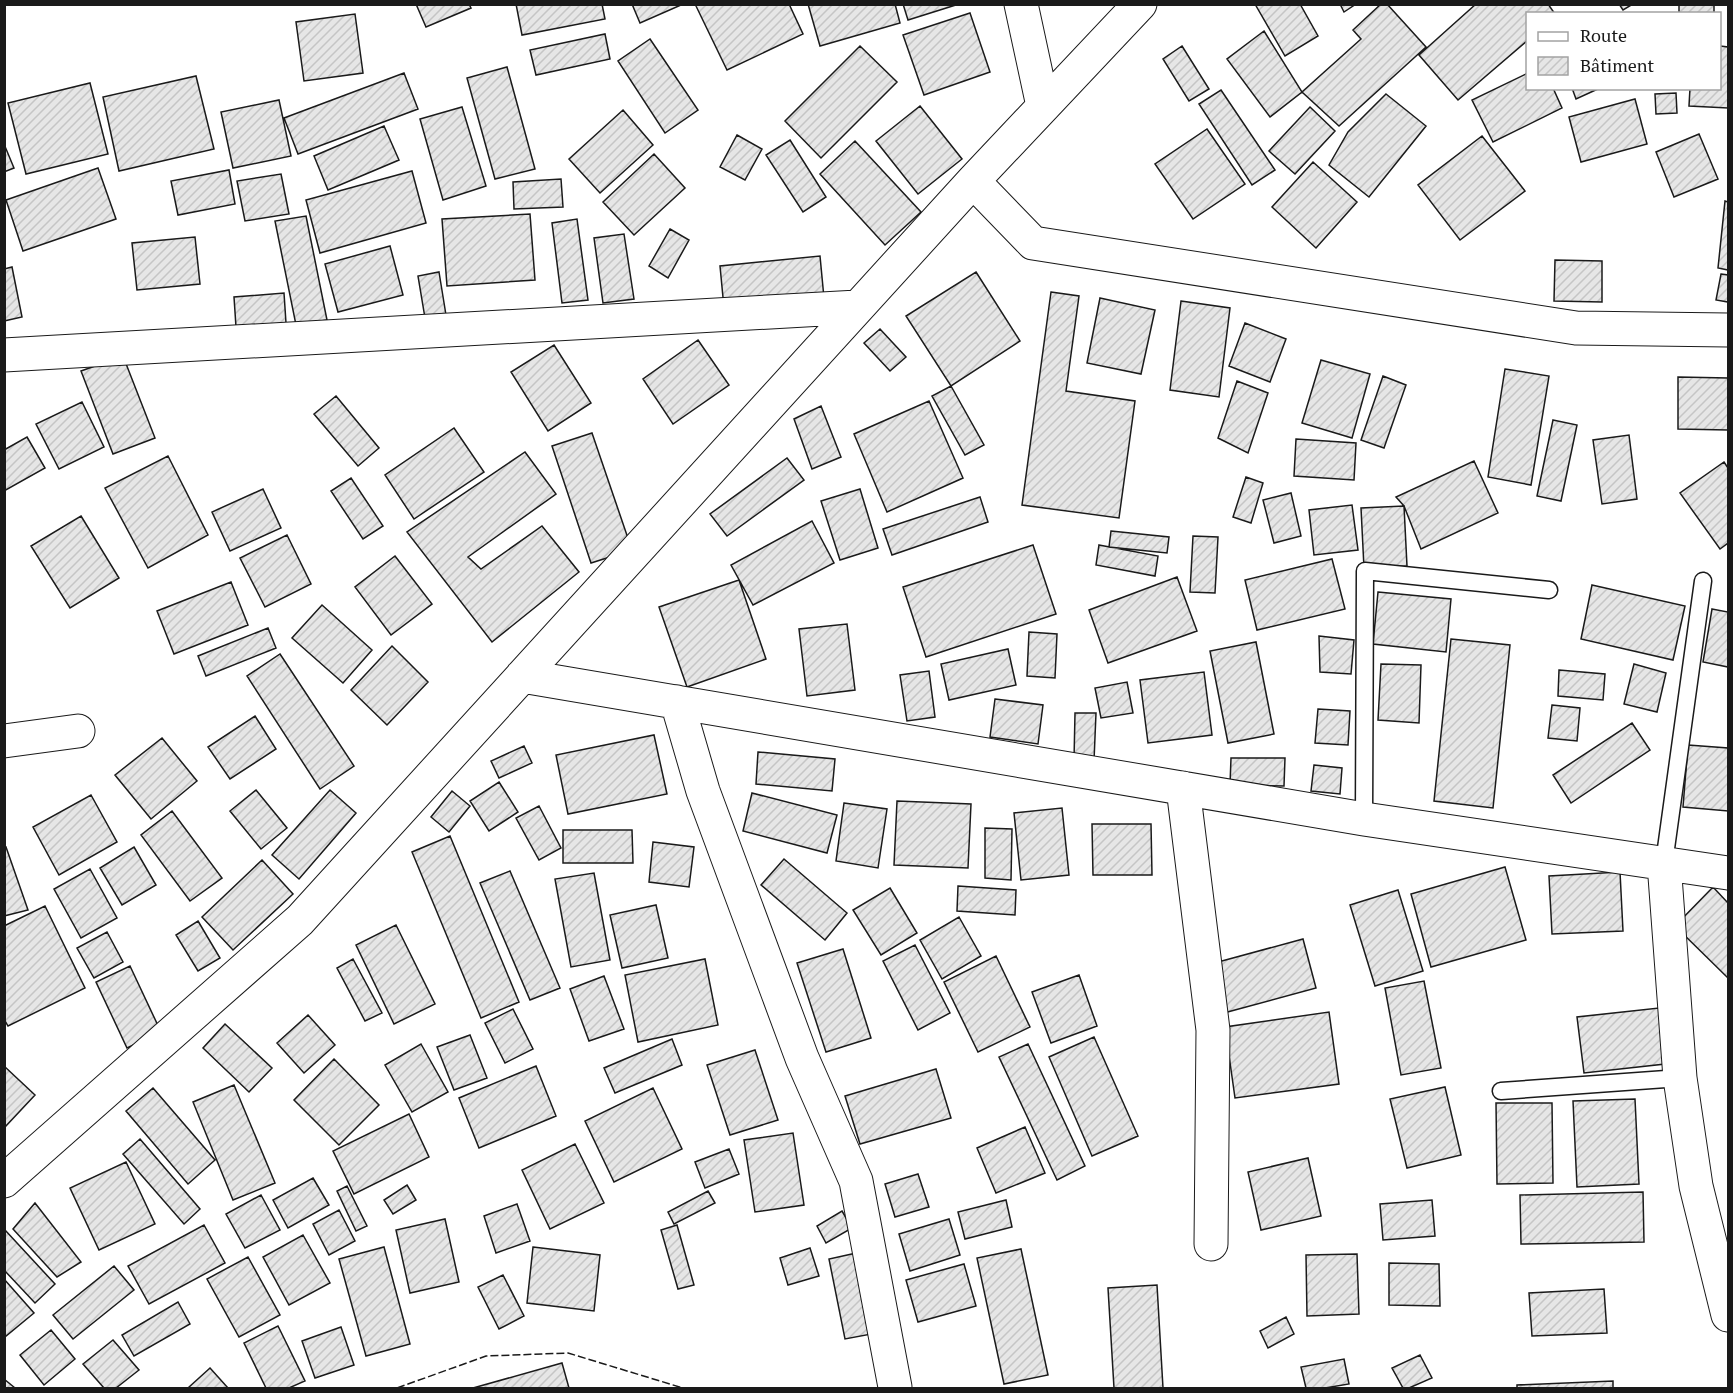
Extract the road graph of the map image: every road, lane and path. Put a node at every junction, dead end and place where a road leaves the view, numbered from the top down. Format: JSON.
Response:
{"nodes":[{"id":1,"x":1021,"y":4,"type":"edge"},
{"id":2,"x":1140,"y":4,"type":"edge"},
{"id":3,"x":1043,"y":106,"type":"junction"},
{"id":4,"x":973,"y":181,"type":"junction"},
{"id":5,"x":858,"y":307,"type":"junction"},
{"id":6,"x":1728,"y":330,"type":"edge"},
{"id":7,"x":4,"y":355,"type":"edge"},
{"id":8,"x":1702,"y":580,"type":"dead end"},
{"id":9,"x":1549,"y":590,"type":"dead end"},
{"id":10,"x":522,"y":676,"type":"junction"},
{"id":11,"x":677,"y":702,"type":"junction"},
{"id":12,"x":78,"y":732,"type":"dead end"},
{"id":13,"x":4,"y":741,"type":"edge"},
{"id":14,"x":1183,"y":788,"type":"junction"},
{"id":15,"x":1364,"y":819,"type":"junction"},
{"id":16,"x":1664,"y":863,"type":"junction"},
{"id":17,"x":1728,"y":873,"type":"edge"},
{"id":18,"x":1680,"y":1078,"type":"junction"},
{"id":19,"x":1501,"y":1091,"type":"dead end"},
{"id":20,"x":4,"y":1181,"type":"edge"},
{"id":21,"x":1211,"y":1244,"type":"dead end"},
{"id":22,"x":1728,"y":1315,"type":"edge"},
{"id":23,"x":895,"y":1387,"type":"dead end"}],
"edges":[{"from":1,"to":3,"type":"street"},
{"from":2,"to":3,"type":"street"},
{"from":3,"to":4,"type":"street"},
{"from":4,"to":5,"type":"street"},
{"from":4,"to":6,"type":"street"},
{"from":5,"to":7,"type":"street"},
{"from":5,"to":10,"type":"street"},
{"from":8,"to":16,"type":"lane"},
{"from":9,"to":15,"type":"lane"},
{"from":10,"to":11,"type":"street"},
{"from":10,"to":20,"type":"street"},
{"from":11,"to":14,"type":"street"},
{"from":11,"to":23,"type":"street"},
{"from":12,"to":13,"type":"street"},
{"from":14,"to":15,"type":"street"},
{"from":14,"to":21,"type":"street"},
{"from":15,"to":16,"type":"street"},
{"from":16,"to":17,"type":"street"},
{"from":16,"to":18,"type":"street"},
{"from":18,"to":19,"type":"lane"},
{"from":18,"to":22,"type":"street"}]}
